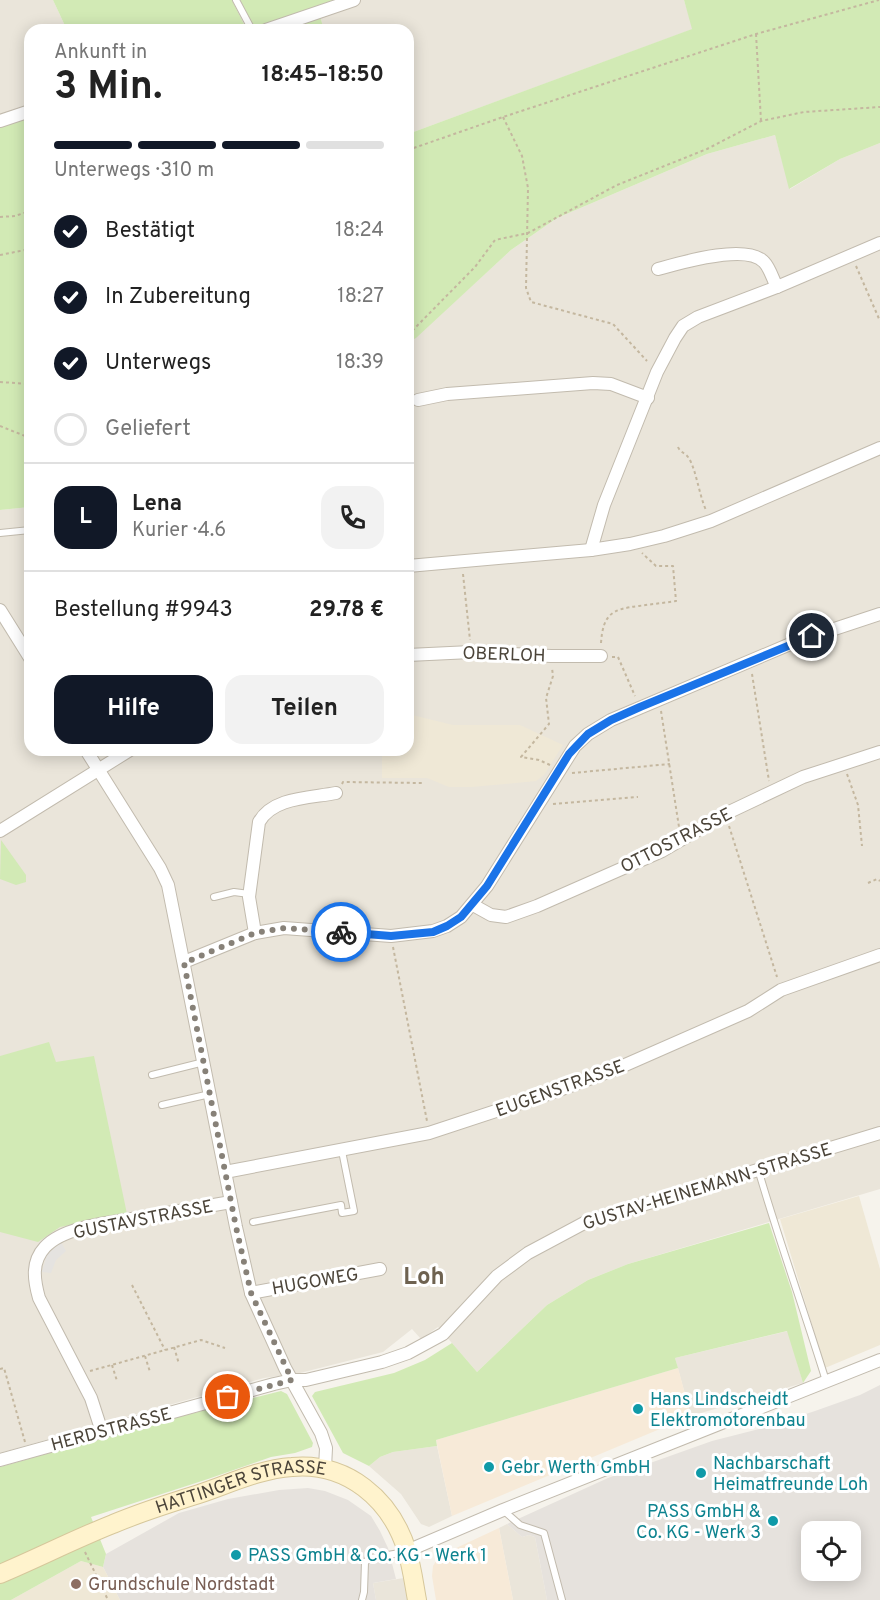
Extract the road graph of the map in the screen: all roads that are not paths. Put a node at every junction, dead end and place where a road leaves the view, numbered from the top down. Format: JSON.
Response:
{"nodes":[{"id":1,"x":236,"y":0,"type":"edge"},
{"id":2,"x":354,"y":0,"type":"edge"},
{"id":3,"x":249,"y":24,"type":"edge"},
{"id":4,"x":284,"y":24,"type":"edge"},
{"id":5,"x":24,"y":113,"type":"edge"},
{"id":6,"x":0,"y":121,"type":"edge"},
{"id":7,"x":880,"y":243,"type":"edge"},
{"id":8,"x":658,"y":269,"type":"dead end"},
{"id":9,"x":777,"y":287,"type":"junction"},
{"id":10,"x":648,"y":398,"type":"junction"},
{"id":11,"x":418,"y":400,"type":"dead end"},
{"id":12,"x":880,"y":448,"type":"edge"},
{"id":13,"x":24,"y":531,"type":"edge"},
{"id":14,"x":0,"y":533,"type":"edge"},
{"id":15,"x":591,"y":550,"type":"junction"},
{"id":16,"x":414,"y":566,"type":"edge"},
{"id":17,"x":0,"y":610,"type":"edge"},
{"id":18,"x":880,"y":614,"type":"edge"},
{"id":19,"x":24,"y":648,"type":"edge"},
{"id":20,"x":414,"y":655,"type":"edge"},
{"id":21,"x":601,"y":656,"type":"road end"},
{"id":22,"x":880,"y":752,"type":"edge"},
{"id":23,"x":90,"y":756,"type":"edge"},
{"id":24,"x":119,"y":756,"type":"edge"},
{"id":25,"x":98,"y":770,"type":"junction"},
{"id":26,"x":336,"y":794,"type":"road end"},
{"id":27,"x":0,"y":831,"type":"edge"},
{"id":28,"x":250,"y":894,"type":"junction"},
{"id":29,"x":214,"y":897,"type":"dead end"},
{"id":30,"x":473,"y":904,"type":"junction"},
{"id":31,"x":255,"y":933,"type":"junction"},
{"id":32,"x":880,"y":956,"type":"edge"},
{"id":33,"x":184,"y":963,"type":"junction"},
{"id":34,"x":204,"y":1062,"type":"junction"},
{"id":35,"x":152,"y":1075,"type":"dead end"},
{"id":36,"x":210,"y":1094,"type":"junction"},
{"id":37,"x":162,"y":1105,"type":"dead end"},
{"id":38,"x":880,"y":1133,"type":"edge"},
{"id":39,"x":342,"y":1150,"type":"junction"},
{"id":40,"x":758,"y":1169,"type":"junction"},
{"id":41,"x":225,"y":1172,"type":"junction"},
{"id":42,"x":231,"y":1202,"type":"junction"},
{"id":43,"x":253,"y":1222,"type":"dead end"},
{"id":44,"x":380,"y":1269,"type":"dead end"},
{"id":45,"x":251,"y":1293,"type":"junction"},
{"id":46,"x":880,"y":1360,"type":"edge"},
{"id":47,"x":292,"y":1380,"type":"junction"},
{"id":48,"x":826,"y":1382,"type":"junction"},
{"id":49,"x":102,"y":1432,"type":"junction"},
{"id":50,"x":0,"y":1460,"type":"edge"},
{"id":51,"x":325,"y":1468,"type":"junction"},
{"id":52,"x":503,"y":1510,"type":"junction"},
{"id":53,"x":407,"y":1551,"type":"junction"},
{"id":54,"x":0,"y":1574,"type":"edge"},
{"id":55,"x":362,"y":1600,"type":"edge"},
{"id":56,"x":417,"y":1600,"type":"edge"},
{"id":57,"x":562,"y":1600,"type":"edge"}],
"edges":[{"from":1,"to":3,"type":"lane"},
{"from":2,"to":4,"type":"street"},
{"from":5,"to":6,"type":"street"},
{"from":7,"to":9,"type":"street"},
{"from":8,"to":9,"type":"street"},
{"from":9,"to":10,"type":"street"},
{"from":10,"to":11,"type":"street"},
{"from":10,"to":15,"type":"street"},
{"from":12,"to":15,"type":"street"},
{"from":13,"to":14,"type":"lane"},
{"from":15,"to":16,"type":"street"},
{"from":17,"to":19,"type":"street"},
{"from":18,"to":30,"type":"street"},
{"from":20,"to":21,"type":"street","name":"OBERLOH"},
{"from":22,"to":30,"type":"street","name":"OTTOSTRASSE"},
{"from":23,"to":25,"type":"street"},
{"from":24,"to":25,"type":"street"},
{"from":25,"to":27,"type":"street"},
{"from":25,"to":33,"type":"street"},
{"from":26,"to":28,"type":"street"},
{"from":28,"to":29,"type":"lane"},
{"from":28,"to":31,"type":"street"},
{"from":30,"to":31,"type":"street"},
{"from":31,"to":33,"type":"street"},
{"from":32,"to":39,"type":"street","name":"EUGENSTRASSE"},
{"from":33,"to":34,"type":"street"},
{"from":34,"to":35,"type":"lane"},
{"from":34,"to":36,"type":"street"},
{"from":36,"to":37,"type":"lane"},
{"from":36,"to":41,"type":"street"},
{"from":38,"to":40,"type":"street","name":"GUSTAV-HEINEMANN-STRASSE"},
{"from":39,"to":41,"type":"street","name":"EUGENSTRASSE"},
{"from":39,"to":43,"type":"lane"},
{"from":40,"to":47,"type":"street","name":"GUSTAV-HEINEMANN-STRASSE"},
{"from":40,"to":48,"type":"lane"},
{"from":41,"to":42,"type":"street"},
{"from":42,"to":45,"type":"street"},
{"from":42,"to":49,"type":"street","name":"GUSTAVSTRASSE"},
{"from":44,"to":45,"type":"street","name":"HUGOWEG"},
{"from":45,"to":47,"type":"street"},
{"from":46,"to":48,"type":"street"},
{"from":47,"to":49,"type":"street","name":"HERDSTRASSE"},
{"from":47,"to":51,"type":"street"},
{"from":48,"to":52,"type":"street"},
{"from":49,"to":50,"type":"street","name":"HERDSTRASSE"},
{"from":51,"to":53,"type":"main road","name":"HATTINGER STRASSE"},
{"from":51,"to":54,"type":"main road","name":"HATTINGER STRASSE"},
{"from":52,"to":53,"type":"street"},
{"from":52,"to":57,"type":"lane"},
{"from":53,"to":55,"type":"lane"},
{"from":53,"to":56,"type":"main road","name":"HATTINGER STRASSE"}]}
